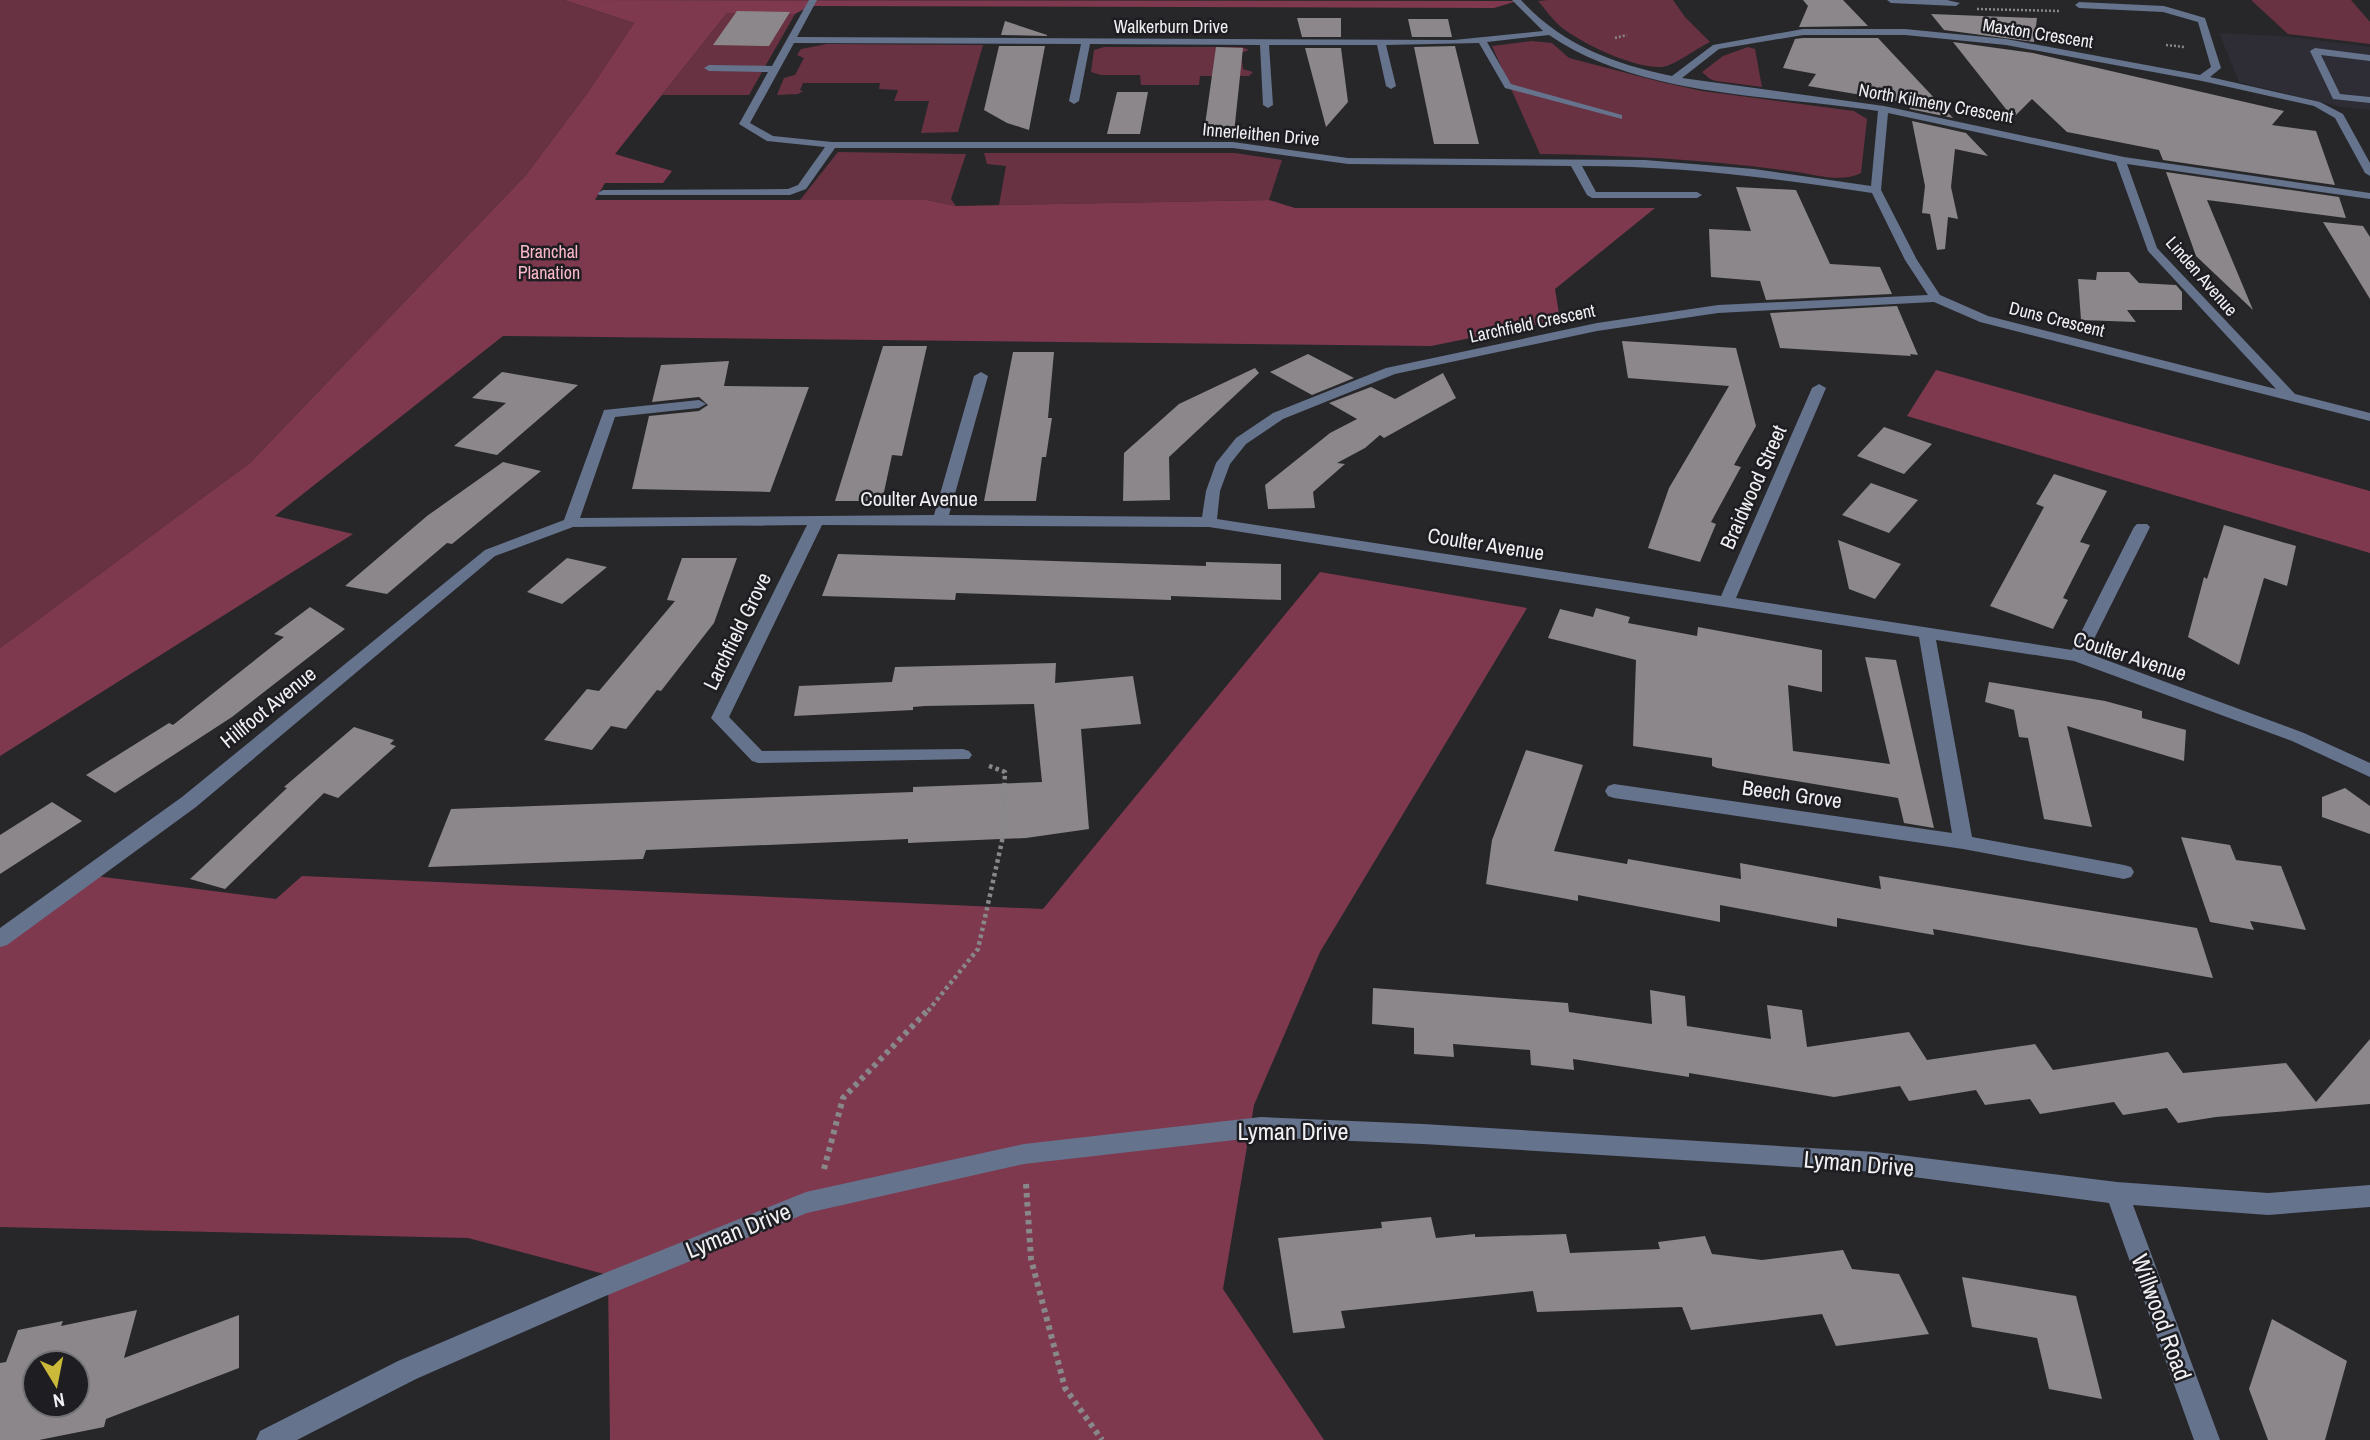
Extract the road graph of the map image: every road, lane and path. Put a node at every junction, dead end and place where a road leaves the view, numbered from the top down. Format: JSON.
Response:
{"nodes":[{"id":1,"x":813,"y":0,"type":"edge"},
{"id":2,"x":1516,"y":0,"type":"edge"},
{"id":3,"x":1885,"y":0,"type":"edge"},
{"id":4,"x":1891,"y":0,"type":"edge"},
{"id":5,"x":1956,"y":3,"type":"joint"},
{"id":6,"x":2078,"y":5,"type":"joint"},
{"id":7,"x":1891,"y":10,"type":"dead end"},
{"id":8,"x":1898,"y":21,"type":"dead end"},
{"id":9,"x":1905,"y":32,"type":"junction"},
{"id":10,"x":1548,"y":33,"type":"junction"},
{"id":11,"x":793,"y":40,"type":"junction"},
{"id":12,"x":1086,"y":41,"type":"junction"},
{"id":13,"x":1482,"y":41,"type":"junction"},
{"id":14,"x":1264,"y":42,"type":"junction"},
{"id":15,"x":1381,"y":42,"type":"junction"},
{"id":16,"x":2368,"y":61,"type":"edge"},
{"id":17,"x":709,"y":68,"type":"dead end"},
{"id":18,"x":776,"y":69,"type":"junction"},
{"id":19,"x":2202,"y":78,"type":"junction"},
{"id":20,"x":1673,"y":80,"type":"junction"},
{"id":21,"x":1391,"y":86,"type":"dead end"},
{"id":22,"x":2370,"y":100,"type":"edge"},
{"id":23,"x":1073,"y":101,"type":"dead end"},
{"id":24,"x":1268,"y":105,"type":"dead end"},
{"id":25,"x":1883,"y":109,"type":"junction"},
{"id":26,"x":1618,"y":117,"type":"dead end"},
{"id":27,"x":832,"y":145,"type":"junction"},
{"id":28,"x":2120,"y":159,"type":"junction"},
{"id":29,"x":1575,"y":163,"type":"junction"},
{"id":30,"x":2370,"y":173,"type":"edge"},
{"id":31,"x":1876,"y":190,"type":"junction"},
{"id":32,"x":603,"y":192,"type":"dead end"},
{"id":33,"x":1697,"y":195,"type":"dead end"},
{"id":34,"x":2370,"y":195,"type":"edge"},
{"id":35,"x":1936,"y":298,"type":"junction"},
{"id":36,"x":981,"y":376,"type":"dead end"},
{"id":37,"x":1819,"y":388,"type":"dead end"},
{"id":38,"x":2290,"y":396,"type":"junction"},
{"id":39,"x":699,"y":404,"type":"dead end"},
{"id":40,"x":2370,"y":417,"type":"edge"},
{"id":41,"x":817,"y":519,"type":"junction"},
{"id":42,"x":940,"y":519,"type":"junction"},
{"id":43,"x":1209,"y":522,"type":"junction"},
{"id":44,"x":571,"y":523,"type":"junction"},
{"id":45,"x":2142,"y":527,"type":"dead end"},
{"id":46,"x":1726,"y":603,"type":"junction"},
{"id":47,"x":1927,"y":634,"type":"junction"},
{"id":48,"x":2077,"y":656,"type":"junction"},
{"id":49,"x":963,"y":755,"type":"joint"},
{"id":50,"x":2370,"y":771,"type":"edge"},
{"id":51,"x":1614,"y":791,"type":"dead end"},
{"id":52,"x":1963,"y":842,"type":"junction"},
{"id":53,"x":2124,"y":872,"type":"dead end"},
{"id":54,"x":0,"y":939,"type":"edge"},
{"id":55,"x":1024,"y":1154,"type":"junction"},
{"id":56,"x":2116,"y":1193,"type":"junction"},
{"id":57,"x":2370,"y":1196,"type":"edge"},
{"id":58,"x":816,"y":1201,"type":"junction"},
{"id":59,"x":269,"y":1440,"type":"edge"},
{"id":60,"x":1102,"y":1440,"type":"edge"},
{"id":61,"x":2207,"y":1440,"type":"edge"}],
"edges":[{"from":1,"to":11,"type":"street","name":"Innerleithen Drive"},
{"from":2,"to":10,"type":"street","name":"North Kilmeny Crescent"},
{"from":3,"to":7,"type":"street"},
{"from":4,"to":5,"type":"street"},
{"from":5,"to":6,"type":"path"},
{"from":6,"to":19,"type":"street"},
{"from":8,"to":9,"type":"street"},
{"from":9,"to":19,"type":"street","name":"Maxton Crescent"},
{"from":9,"to":20,"type":"street","name":"Maxton Crescent"},
{"from":10,"to":13,"type":"street","name":"Walkerburn Drive"},
{"from":10,"to":20,"type":"street","name":"North Kilmeny Crescent"},
{"from":11,"to":12,"type":"street","name":"Walkerburn Drive"},
{"from":11,"to":18,"type":"street","name":"Innerleithen Drive"},
{"from":12,"to":14,"type":"street","name":"Walkerburn Drive"},
{"from":12,"to":23,"type":"street"},
{"from":13,"to":15,"type":"street","name":"Walkerburn Drive"},
{"from":13,"to":26,"type":"street"},
{"from":14,"to":15,"type":"street","name":"Walkerburn Drive"},
{"from":14,"to":24,"type":"street"},
{"from":15,"to":21,"type":"street"},
{"from":16,"to":22,"type":"street"},
{"from":17,"to":18,"type":"street"},
{"from":18,"to":27,"type":"street","name":"Innerleithen Drive"},
{"from":19,"to":30,"type":"street","name":"Maxton Crescent"},
{"from":20,"to":25,"type":"street","name":"North Kilmeny Crescent"},
{"from":25,"to":28,"type":"street","name":"North Kilmeny Crescent"},
{"from":25,"to":31,"type":"street"},
{"from":27,"to":29,"type":"street","name":"Innerleithen Drive"},
{"from":27,"to":32,"type":"street"},
{"from":28,"to":34,"type":"street","name":"North Kilmeny Crescent"},
{"from":28,"to":38,"type":"street","name":"Linden Avenue"},
{"from":29,"to":31,"type":"street","name":"Innerleithen Drive"},
{"from":29,"to":33,"type":"street"},
{"from":31,"to":35,"type":"street"},
{"from":35,"to":38,"type":"street","name":"Duns Crescent"},
{"from":35,"to":43,"type":"street","name":"Larchfield Crescent"},
{"from":36,"to":42,"type":"street"},
{"from":37,"to":46,"type":"street","name":"Braidwood Street"},
{"from":38,"to":40,"type":"street","name":"Duns Crescent"},
{"from":39,"to":44,"type":"street"},
{"from":41,"to":42,"type":"street","name":"Coulter Avenue"},
{"from":41,"to":44,"type":"street","name":"Coulter Avenue"},
{"from":41,"to":49,"type":"street","name":"Larchfield Grove"},
{"from":42,"to":43,"type":"street","name":"Coulter Avenue"},
{"from":43,"to":46,"type":"street","name":"Coulter Avenue"},
{"from":44,"to":54,"type":"street","name":"Hillfoot Avenue"},
{"from":45,"to":48,"type":"street"},
{"from":46,"to":47,"type":"street","name":"Coulter Avenue"},
{"from":47,"to":48,"type":"street","name":"Coulter Avenue"},
{"from":47,"to":52,"type":"street"},
{"from":48,"to":50,"type":"street","name":"Coulter Avenue"},
{"from":49,"to":58,"type":"path"},
{"from":51,"to":52,"type":"street","name":"Beech Grove"},
{"from":52,"to":53,"type":"street","name":"Beech Grove"},
{"from":55,"to":56,"type":"street","name":"Lyman Drive"},
{"from":55,"to":58,"type":"street","name":"Lyman Drive"},
{"from":55,"to":60,"type":"path"},
{"from":56,"to":57,"type":"street","name":"Lyman Drive"},
{"from":56,"to":61,"type":"street","name":"Willwood Road"},
{"from":58,"to":59,"type":"street","name":"Lyman Drive"}]}
